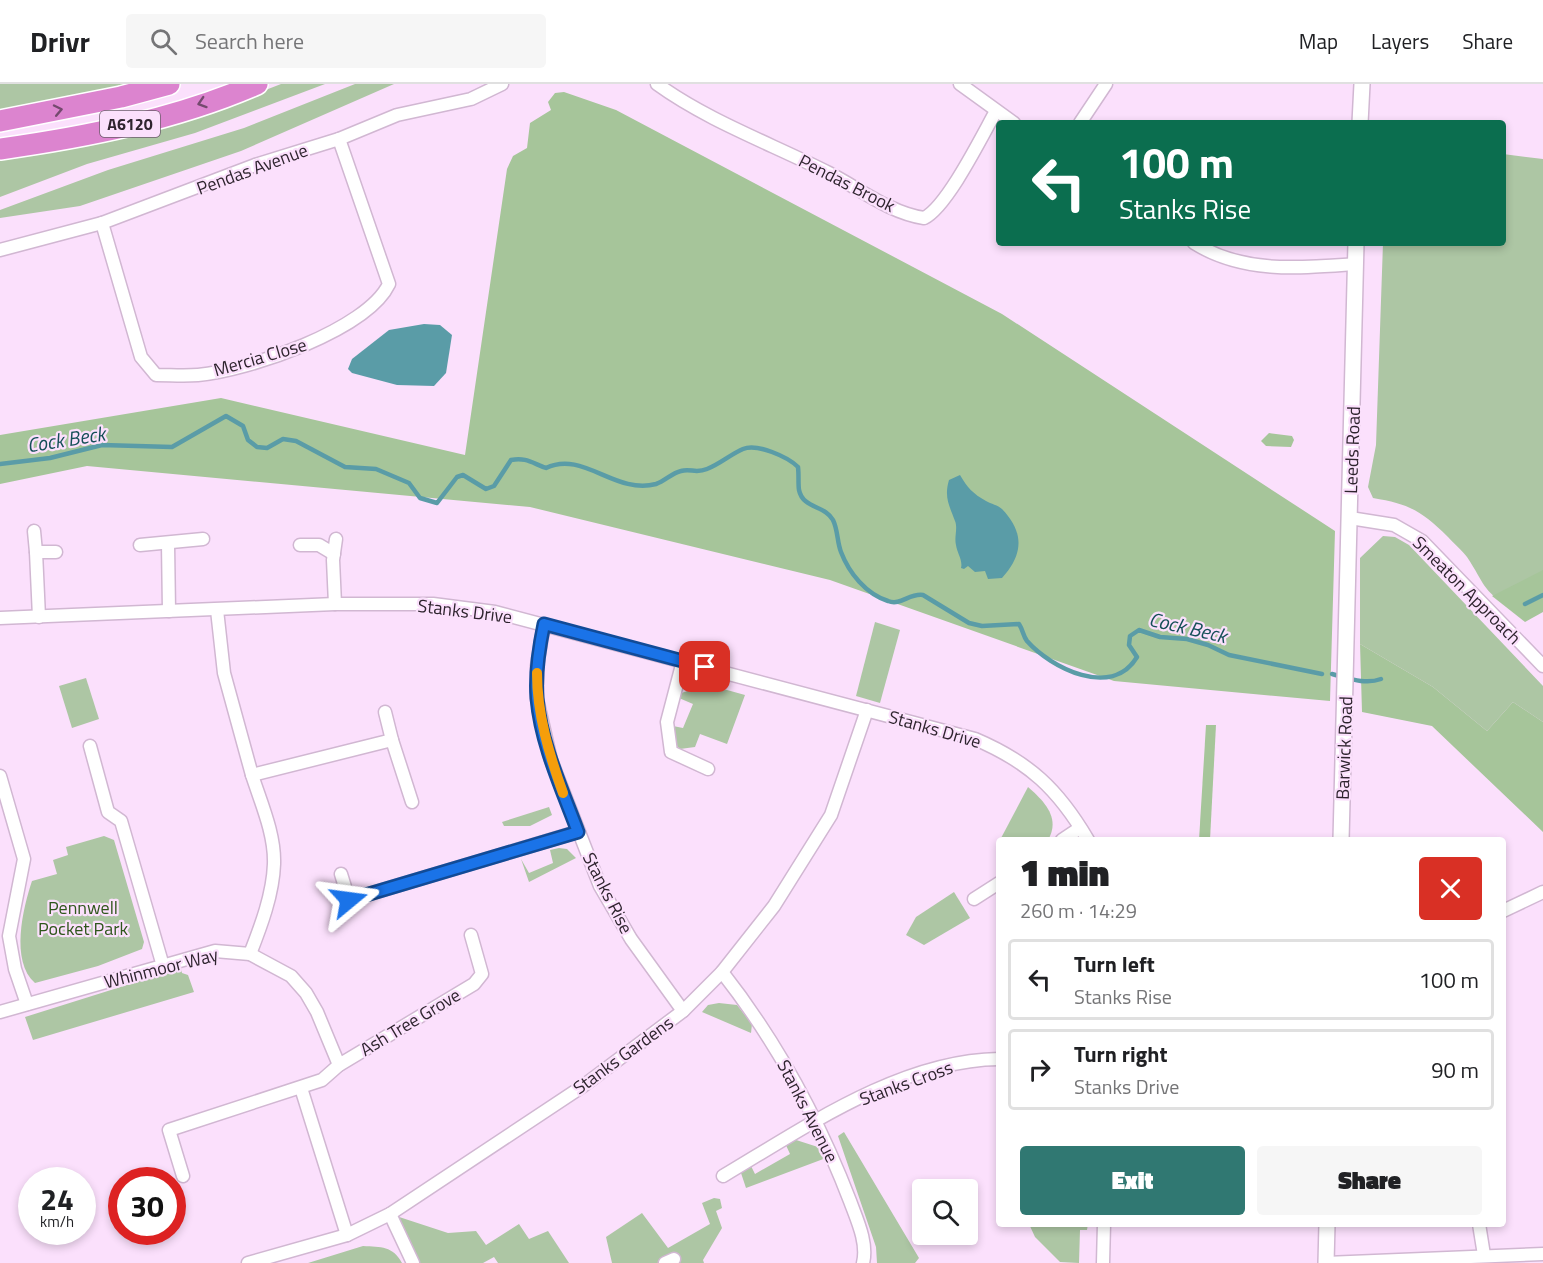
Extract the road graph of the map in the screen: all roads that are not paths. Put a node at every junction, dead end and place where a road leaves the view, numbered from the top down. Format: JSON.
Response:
{"nodes":[{"id":1,"x":169,"y":84,"type":"edge"},
{"id":2,"x":257,"y":84,"type":"edge"},
{"id":3,"x":502,"y":84,"type":"edge"},
{"id":4,"x":657,"y":84,"type":"edge"},
{"id":5,"x":960,"y":84,"type":"edge"},
{"id":6,"x":1106,"y":84,"type":"edge"},
{"id":7,"x":1362,"y":84,"type":"edge"},
{"id":8,"x":996,"y":111,"type":"junction"},
{"id":9,"x":1010,"y":120,"type":"edge"},
{"id":10,"x":1082,"y":120,"type":"edge"},
{"id":11,"x":1360,"y":120,"type":"edge"},
{"id":12,"x":0,"y":121,"type":"edge"},
{"id":13,"x":339,"y":140,"type":"junction"},
{"id":14,"x":0,"y":148,"type":"edge"},
{"id":15,"x":102,"y":223,"type":"junction"},
{"id":16,"x":1200,"y":246,"type":"edge"},
{"id":17,"x":1356,"y":246,"type":"edge"},
{"id":18,"x":0,"y":250,"type":"edge"},
{"id":19,"x":1356,"y":264,"type":"junction"},
{"id":20,"x":1350,"y":518,"type":"junction"},
{"id":21,"x":34,"y":531,"type":"dead end"},
{"id":22,"x":202,"y":539,"type":"dead end"},
{"id":23,"x":336,"y":539,"type":"dead end"},
{"id":24,"x":168,"y":544,"type":"junction"},
{"id":25,"x":140,"y":545,"type":"dead end"},
{"id":26,"x":300,"y":545,"type":"dead end"},
{"id":27,"x":36,"y":552,"type":"junction"},
{"id":28,"x":56,"y":552,"type":"dead end"},
{"id":29,"x":334,"y":554,"type":"junction"},
{"id":30,"x":335,"y":604,"type":"junction"},
{"id":31,"x":217,"y":610,"type":"junction"},
{"id":32,"x":169,"y":611,"type":"junction"},
{"id":33,"x":39,"y":617,"type":"junction"},
{"id":34,"x":0,"y":618,"type":"edge"},
{"id":35,"x":544,"y":624,"type":"junction"},
{"id":36,"x":1347,"y":657,"type":"joint"},
{"id":37,"x":683,"y":661,"type":"junction"},
{"id":38,"x":1543,"y":666,"type":"edge"},
{"id":39,"x":867,"y":710,"type":"junction"},
{"id":40,"x":385,"y":712,"type":"dead end"},
{"id":41,"x":392,"y":740,"type":"junction"},
{"id":42,"x":90,"y":746,"type":"dead end"},
{"id":43,"x":708,"y":769,"type":"dead end"},
{"id":44,"x":252,"y":775,"type":"junction"},
{"id":45,"x":0,"y":776,"type":"edge"},
{"id":46,"x":412,"y":802,"type":"dead end"},
{"id":47,"x":1080,"y":828,"type":"junction"},
{"id":48,"x":578,"y":832,"type":"junction"},
{"id":49,"x":1066,"y":837,"type":"edge"},
{"id":50,"x":1086,"y":837,"type":"edge"},
{"id":51,"x":1341,"y":837,"type":"edge"},
{"id":52,"x":341,"y":874,"type":"dead end"},
{"id":53,"x":996,"y":885,"type":"edge"},
{"id":54,"x":1543,"y":892,"type":"edge"},
{"id":55,"x":974,"y":899,"type":"dead end"},
{"id":56,"x":1506,"y":909,"type":"edge"},
{"id":57,"x":471,"y":935,"type":"dead end"},
{"id":58,"x":250,"y":954,"type":"junction"},
{"id":59,"x":163,"y":966,"type":"junction"},
{"id":60,"x":722,"y":972,"type":"junction"},
{"id":61,"x":27,"y":1004,"type":"junction"},
{"id":62,"x":683,"y":1011,"type":"junction"},
{"id":63,"x":0,"y":1012,"type":"edge"},
{"id":64,"x":996,"y":1059,"type":"edge"},
{"id":65,"x":339,"y":1065,"type":"junction"},
{"id":66,"x":301,"y":1088,"type":"junction"},
{"id":67,"x":817,"y":1121,"type":"junction"},
{"id":68,"x":180,"y":1167,"type":"edge"},
{"id":69,"x":723,"y":1176,"type":"dead end"},
{"id":70,"x":390,"y":1214,"type":"junction"},
{"id":71,"x":1104,"y":1227,"type":"edge"},
{"id":72,"x":1327,"y":1227,"type":"edge"},
{"id":73,"x":1479,"y":1227,"type":"edge"},
{"id":74,"x":346,"y":1235,"type":"junction"},
{"id":75,"x":1543,"y":1254,"type":"edge"},
{"id":76,"x":1484,"y":1255,"type":"junction"},
{"id":77,"x":270,"y":1259,"type":"edge"},
{"id":78,"x":1332,"y":1262,"type":"edge"},
{"id":79,"x":248,"y":1263,"type":"edge"},
{"id":80,"x":413,"y":1263,"type":"edge"},
{"id":81,"x":863,"y":1263,"type":"edge"},
{"id":82,"x":1103,"y":1263,"type":"edge"}],
"edges":[{"from":12,"to":1,"type":"highway","number":"A6120","one_way":true},
{"from":2,"to":14,"type":"highway","number":"A6120","one_way":true},
{"from":3,"to":13,"type":"street","name":"Pendas Avenue"},
{"from":4,"to":8,"type":"street","name":"Pendas Brook"},
{"from":5,"to":8,"type":"street"},
{"from":6,"to":10,"type":"street"},
{"from":7,"to":11,"type":"street"},
{"from":8,"to":9,"type":"street"},
{"from":13,"to":15,"type":"street","name":"Pendas Avenue"},
{"from":13,"to":15,"type":"street","name":"Mercia Close"},
{"from":15,"to":18,"type":"street","name":"Pendas Avenue"},
{"from":16,"to":19,"type":"street"},
{"from":17,"to":19,"type":"street","name":"Leeds Road"},
{"from":19,"to":20,"type":"street","name":"Leeds Road"},
{"from":20,"to":36,"type":"street","name":"Leeds Road"},
{"from":20,"to":38,"type":"street","name":"Smeaton Approach"},
{"from":21,"to":27,"type":"street"},
{"from":22,"to":24,"type":"street"},
{"from":23,"to":29,"type":"street"},
{"from":24,"to":25,"type":"street"},
{"from":24,"to":32,"type":"street"},
{"from":26,"to":29,"type":"street"},
{"from":27,"to":28,"type":"street"},
{"from":27,"to":33,"type":"street"},
{"from":29,"to":30,"type":"street"},
{"from":30,"to":31,"type":"street","name":"Stanks Drive"},
{"from":30,"to":35,"type":"street","name":"Stanks Drive"},
{"from":31,"to":32,"type":"street","name":"Stanks Drive"},
{"from":31,"to":44,"type":"street"},
{"from":32,"to":33,"type":"street","name":"Stanks Drive"},
{"from":33,"to":34,"type":"street","name":"Stanks Drive"},
{"from":35,"to":37,"type":"street","name":"Stanks Drive"},
{"from":35,"to":48,"type":"street","name":"Stanks Rise"},
{"from":36,"to":51,"type":"street","name":"Barwick Road"},
{"from":37,"to":39,"type":"street","name":"Stanks Drive"},
{"from":37,"to":43,"type":"street"},
{"from":39,"to":47,"type":"street","name":"Stanks Drive"},
{"from":39,"to":60,"type":"street","name":"Stanks Gardens"},
{"from":40,"to":41,"type":"street"},
{"from":41,"to":44,"type":"street"},
{"from":41,"to":46,"type":"street"},
{"from":42,"to":59,"type":"street"},
{"from":44,"to":58,"type":"street"},
{"from":45,"to":61,"type":"street"},
{"from":47,"to":49,"type":"street"},
{"from":47,"to":50,"type":"street","name":"Stanks Drive"},
{"from":48,"to":52,"type":"street"},
{"from":48,"to":62,"type":"street","name":"Stanks Rise"},
{"from":53,"to":55,"type":"street"},
{"from":54,"to":56,"type":"street"},
{"from":57,"to":65,"type":"street","name":"Ash Tree Grove"},
{"from":58,"to":59,"type":"street","name":"Whinmoor Way"},
{"from":58,"to":65,"type":"street","name":"Whinmoor Way"},
{"from":59,"to":61,"type":"street","name":"Whinmoor Way"},
{"from":60,"to":62,"type":"street","name":"Stanks Gardens"},
{"from":60,"to":67,"type":"street","name":"Stanks Avenue"},
{"from":61,"to":63,"type":"street","name":"Whinmoor Way"},
{"from":62,"to":70,"type":"street","name":"Stanks Gardens"},
{"from":64,"to":67,"type":"street","name":"Stanks Cross"},
{"from":65,"to":66,"type":"street","name":"Ash Tree Grove"},
{"from":66,"to":68,"type":"street","name":"Ash Tree Grove"},
{"from":66,"to":74,"type":"street"},
{"from":67,"to":69,"type":"street","name":"Stanks Cross"},
{"from":67,"to":81,"type":"street","name":"Stanks Avenue"},
{"from":70,"to":74,"type":"street","name":"Stanks Gardens"},
{"from":70,"to":80,"type":"street"},
{"from":71,"to":82,"type":"street"},
{"from":72,"to":78,"type":"street"},
{"from":73,"to":76,"type":"street"},
{"from":74,"to":77,"type":"street","name":"Stanks Gardens"},
{"from":75,"to":76,"type":"street"},
{"from":76,"to":78,"type":"street"},
{"from":77,"to":79,"type":"street","name":"Stanks Gardens"}]}
